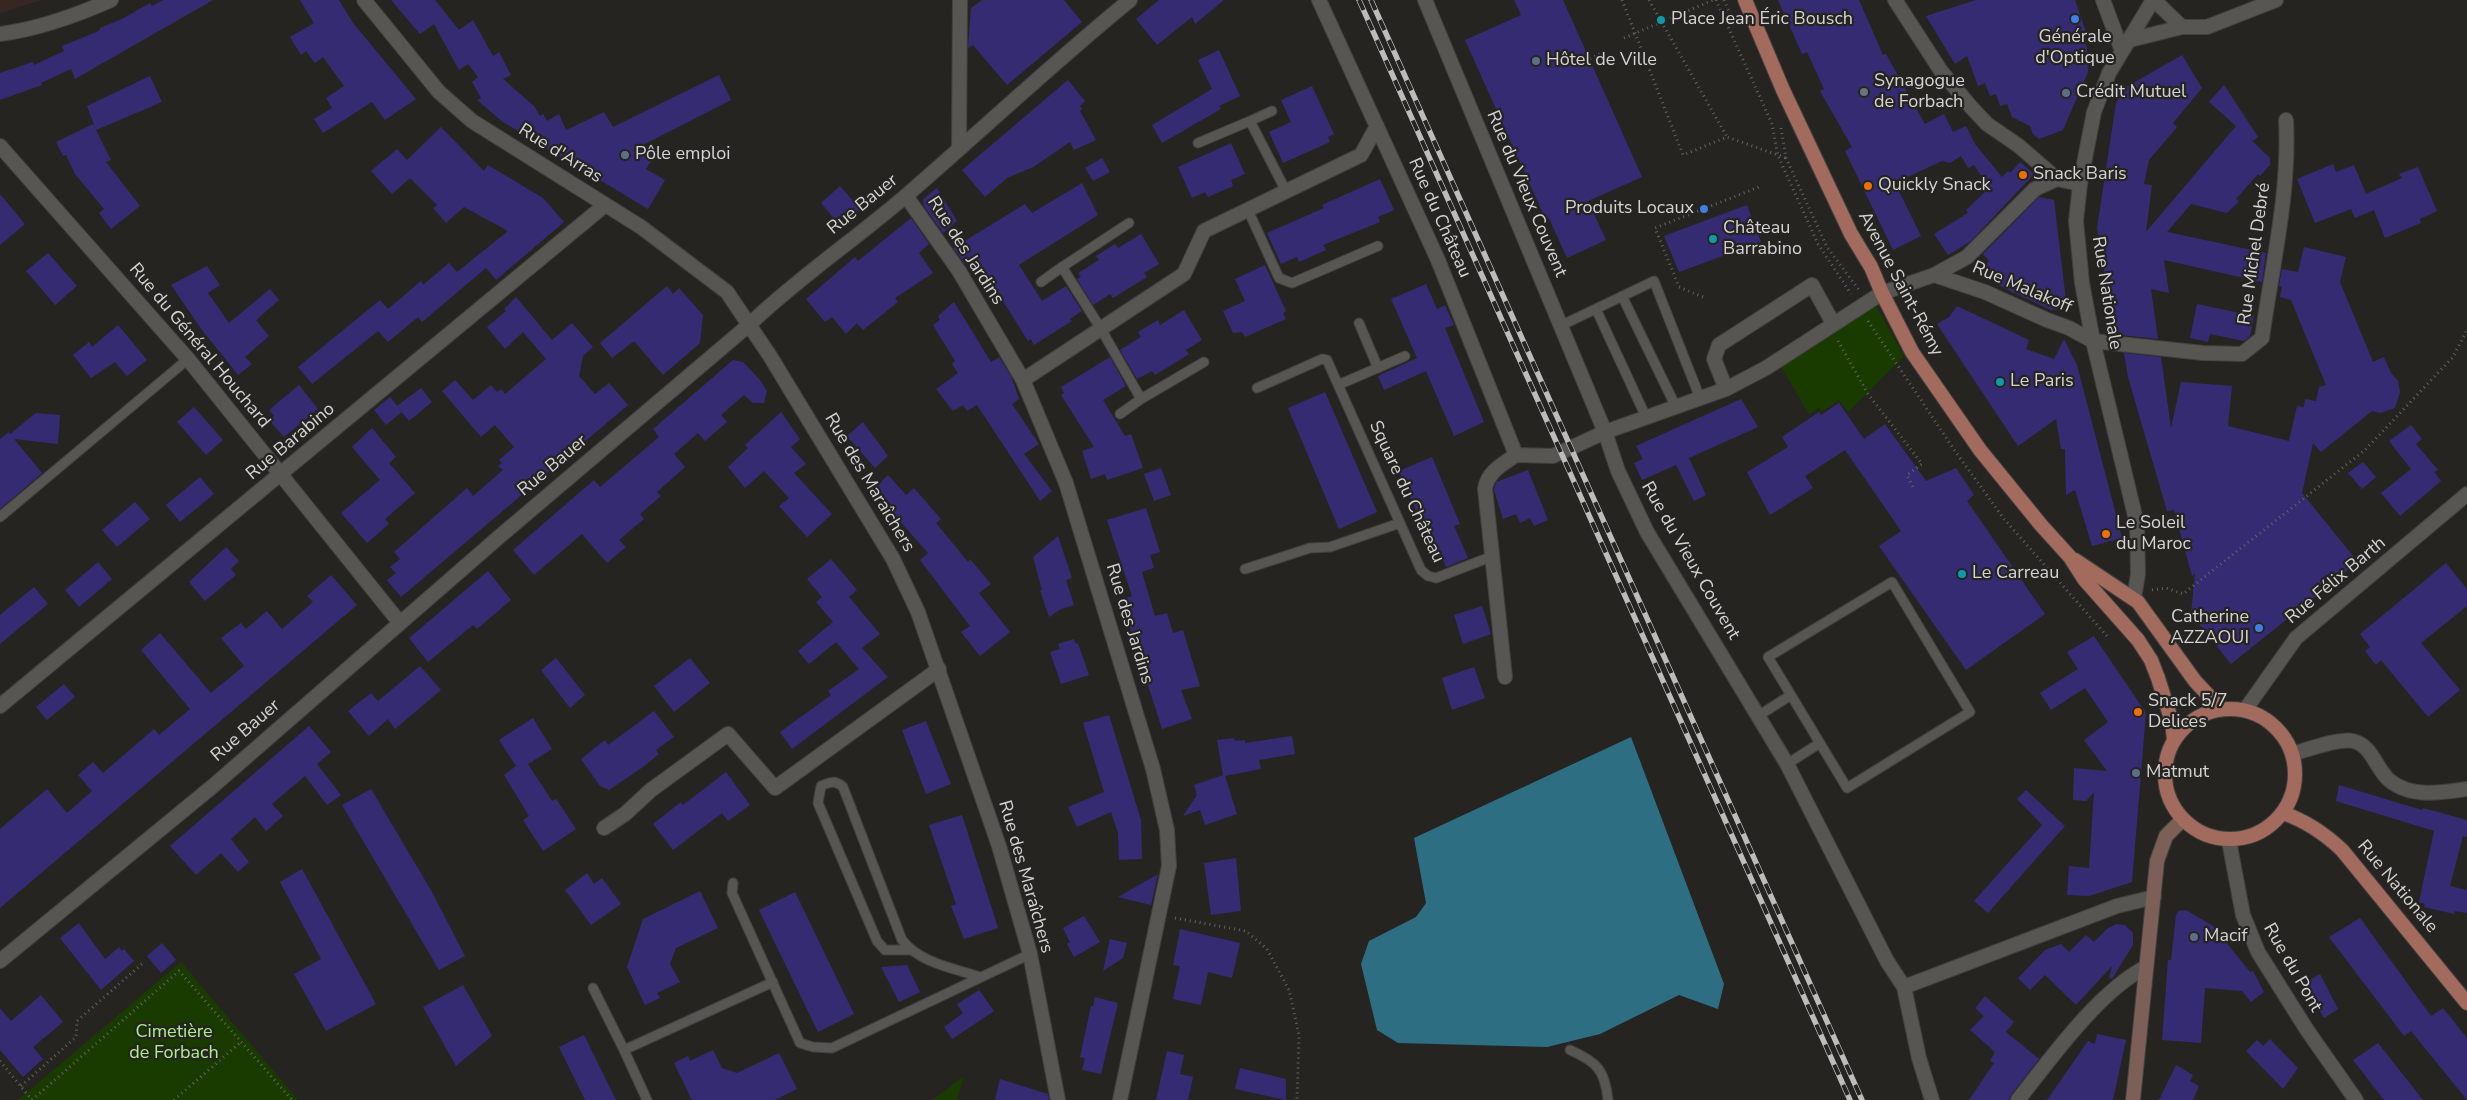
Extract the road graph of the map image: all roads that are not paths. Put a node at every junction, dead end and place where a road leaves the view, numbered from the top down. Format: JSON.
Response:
{"nodes":[{"id":1,"x":111,"y":0,"type":"edge"},
{"id":2,"x":364,"y":0,"type":"edge"},
{"id":3,"x":960,"y":0,"type":"edge"},
{"id":4,"x":1130,"y":0,"type":"edge"},
{"id":5,"x":1319,"y":0,"type":"edge"},
{"id":6,"x":1425,"y":0,"type":"edge"},
{"id":7,"x":1745,"y":0,"type":"edge"},
{"id":8,"x":1894,"y":0,"type":"edge"},
{"id":9,"x":2103,"y":0,"type":"edge"},
{"id":10,"x":2154,"y":0,"type":"edge"},
{"id":11,"x":2276,"y":0,"type":"edge"},
{"id":12,"x":2182,"y":27,"type":"junction"},
{"id":13,"x":0,"y":34,"type":"edge"},
{"id":14,"x":2126,"y":45,"type":"junction"},
{"id":15,"x":1272,"y":111,"type":"dead end"},
{"id":16,"x":2286,"y":120,"type":"dead end"},
{"id":17,"x":1250,"y":121,"type":"junction"},
{"id":18,"x":1377,"y":126,"type":"junction"},
{"id":19,"x":1198,"y":143,"type":"dead end"},
{"id":20,"x":0,"y":146,"type":"edge"},
{"id":21,"x":959,"y":148,"type":"junction"},
{"id":22,"x":2057,"y":180,"type":"junction"},
{"id":23,"x":2080,"y":184,"type":"junction"},
{"id":24,"x":1286,"y":191,"type":"junction"},
{"id":25,"x":906,"y":196,"type":"junction"},
{"id":26,"x":605,"y":205,"type":"junction"},
{"id":27,"x":1248,"y":210,"type":"junction"},
{"id":28,"x":1129,"y":223,"type":"dead end"},
{"id":29,"x":1378,"y":246,"type":"dead end"},
{"id":30,"x":1062,"y":267,"type":"junction"},
{"id":31,"x":1934,"y":275,"type":"junction"},
{"id":32,"x":1041,"y":282,"type":"dead end"},
{"id":33,"x":1882,"y":293,"type":"junction"},
{"id":34,"x":1622,"y":296,"type":"junction"},
{"id":35,"x":1596,"y":309,"type":"junction"},
{"id":36,"x":1359,"y":323,"type":"dead end"},
{"id":37,"x":750,"y":324,"type":"junction"},
{"id":38,"x":1831,"y":324,"type":"junction"},
{"id":39,"x":1560,"y":326,"type":"junction"},
{"id":40,"x":1101,"y":329,"type":"junction"},
{"id":41,"x":2093,"y":341,"type":"junction"},
{"id":42,"x":1405,"y":356,"type":"dead end"},
{"id":43,"x":188,"y":359,"type":"junction"},
{"id":44,"x":1204,"y":362,"type":"dead end"},
{"id":45,"x":1378,"y":368,"type":"junction"},
{"id":46,"x":1023,"y":380,"type":"junction"},
{"id":47,"x":1338,"y":385,"type":"junction"},
{"id":48,"x":1257,"y":388,"type":"dead end"},
{"id":49,"x":1726,"y":389,"type":"junction"},
{"id":50,"x":1700,"y":398,"type":"junction"},
{"id":51,"x":1141,"y":399,"type":"junction"},
{"id":52,"x":1676,"y":406,"type":"junction"},
{"id":53,"x":1120,"y":414,"type":"dead end"},
{"id":54,"x":1646,"y":417,"type":"junction"},
{"id":55,"x":1605,"y":432,"type":"junction"},
{"id":56,"x":1516,"y":455,"type":"junction"},
{"id":57,"x":281,"y":474,"type":"junction"},
{"id":58,"x":2467,"y":494,"type":"edge"},
{"id":59,"x":0,"y":517,"type":"edge"},
{"id":60,"x":1400,"y":523,"type":"junction"},
{"id":61,"x":1493,"y":556,"type":"junction"},
{"id":62,"x":2070,"y":557,"type":"junction"},
{"id":63,"x":1245,"y":569,"type":"dead end"},
{"id":64,"x":2136,"y":600,"type":"junction"},
{"id":65,"x":400,"y":623,"type":"junction"},
{"id":66,"x":939,"y":669,"type":"junction"},
{"id":67,"x":1505,"y":677,"type":"dead end"},
{"id":68,"x":1791,"y":695,"type":"junction"},
{"id":69,"x":0,"y":706,"type":"edge"},
{"id":70,"x":2221,"y":709,"type":"junction"},
{"id":71,"x":2245,"y":710,"type":"junction"},
{"id":72,"x":1758,"y":716,"type":"junction"},
{"id":73,"x":2174,"y":740,"type":"junction"},
{"id":74,"x":1820,"y":743,"type":"junction"},
{"id":75,"x":2292,"y":754,"type":"junction"},
{"id":76,"x":1787,"y":764,"type":"junction"},
{"id":77,"x":2467,"y":789,"type":"edge"},
{"id":78,"x":2283,"y":813,"type":"junction"},
{"id":79,"x":2182,"y":820,"type":"junction"},
{"id":80,"x":604,"y":828,"type":"dead end"},
{"id":81,"x":2229,"y":841,"type":"junction"},
{"id":82,"x":733,"y":883,"type":"dead end"},
{"id":83,"x":2154,"y":897,"type":"junction"},
{"id":84,"x":910,"y":950,"type":"junction"},
{"id":85,"x":1030,"y":954,"type":"junction"},
{"id":86,"x":0,"y":961,"type":"edge"},
{"id":87,"x":2146,"y":967,"type":"junction"},
{"id":88,"x":980,"y":977,"type":"junction"},
{"id":89,"x":773,"y":982,"type":"junction"},
{"id":90,"x":1904,"y":987,"type":"junction"},
{"id":91,"x":593,"y":988,"type":"dead end"},
{"id":92,"x":2467,"y":1003,"type":"edge"},
{"id":93,"x":624,"y":1050,"type":"junction"},
{"id":94,"x":1570,"y":1050,"type":"dead end"},
{"id":95,"x":647,"y":1100,"type":"edge"},
{"id":96,"x":1058,"y":1100,"type":"edge"},
{"id":97,"x":1120,"y":1100,"type":"edge"},
{"id":98,"x":1608,"y":1100,"type":"edge"},
{"id":99,"x":1932,"y":1100,"type":"edge"},
{"id":100,"x":2018,"y":1100,"type":"edge"},
{"id":101,"x":2133,"y":1100,"type":"edge"},
{"id":102,"x":2356,"y":1100,"type":"edge"}],
"edges":[{"from":1,"to":13,"type":"street"},
{"from":2,"to":26,"type":"street","name":"Rue d'Arras"},
{"from":3,"to":21,"type":"street"},
{"from":4,"to":21,"type":"street","name":"Rue Bauer"},
{"from":5,"to":18,"type":"street","name":"Rue du Château"},
{"from":6,"to":39,"type":"street","name":"Rue du Vieux Couvent"},
{"from":7,"to":33,"type":"main road","name":"Avenue Saint-Rémy"},
{"from":8,"to":22,"type":"street"},
{"from":9,"to":14,"type":"street"},
{"from":10,"to":12,"type":"street"},
{"from":10,"to":14,"type":"street","name":"Rue Nationale"},
{"from":11,"to":12,"type":"street"},
{"from":12,"to":14,"type":"street"},
{"from":14,"to":23,"type":"street","name":"Rue Nationale"},
{"from":15,"to":17,"type":"lane"},
{"from":16,"to":41,"type":"street","name":"Rue Michel Debré"},
{"from":17,"to":19,"type":"lane"},
{"from":17,"to":24,"type":"lane"},
{"from":18,"to":24,"type":"street"},
{"from":18,"to":56,"type":"street","name":"Rue du Château"},
{"from":20,"to":43,"type":"street","name":"Rue du Général Houchard"},
{"from":21,"to":25,"type":"street","name":"Rue Bauer"},
{"from":22,"to":23,"type":"street"},
{"from":22,"to":31,"type":"street"},
{"from":23,"to":41,"type":"street","name":"Rue Nationale"},
{"from":24,"to":27,"type":"street"},
{"from":25,"to":37,"type":"street","name":"Rue Bauer"},
{"from":25,"to":46,"type":"street","name":"Rue des Jardins"},
{"from":26,"to":37,"type":"street","name":"Rue d'Arras"},
{"from":26,"to":57,"type":"street","name":"Rue Barabino"},
{"from":27,"to":29,"type":"lane"},
{"from":27,"to":40,"type":"street"},
{"from":28,"to":30,"type":"lane"},
{"from":30,"to":32,"type":"lane"},
{"from":30,"to":40,"type":"lane"},
{"from":31,"to":33,"type":"street"},
{"from":31,"to":41,"type":"street","name":"Rue Malakoff"},
{"from":33,"to":38,"type":"street"},
{"from":33,"to":62,"type":"main road","name":"Avenue Saint-Rémy"},
{"from":34,"to":35,"type":"lane"},
{"from":34,"to":50,"type":"lane"},
{"from":34,"to":52,"type":"lane"},
{"from":35,"to":39,"type":"lane"},
{"from":35,"to":54,"type":"lane"},
{"from":36,"to":45,"type":"lane"},
{"from":37,"to":65,"type":"street","name":"Rue Bauer"},
{"from":37,"to":66,"type":"street","name":"Rue des Maraîchers"},
{"from":38,"to":49,"type":"street"},
{"from":38,"to":49,"type":"street"},
{"from":39,"to":55,"type":"street","name":"Rue du Vieux Couvent"},
{"from":40,"to":46,"type":"street"},
{"from":40,"to":51,"type":"lane"},
{"from":41,"to":64,"type":"street","name":"Rue Nationale"},
{"from":42,"to":45,"type":"lane"},
{"from":43,"to":57,"type":"street","name":"Rue du Général Houchard"},
{"from":43,"to":59,"type":"lane"},
{"from":44,"to":51,"type":"lane"},
{"from":45,"to":47,"type":"lane"},
{"from":46,"to":97,"type":"street","name":"Rue des Jardins"},
{"from":47,"to":48,"type":"lane","name":"Square du Château"},
{"from":47,"to":60,"type":"lane","name":"Square du Château"},
{"from":49,"to":50,"type":"street"},
{"from":50,"to":52,"type":"street"},
{"from":51,"to":53,"type":"lane"},
{"from":52,"to":54,"type":"street"},
{"from":54,"to":55,"type":"street"},
{"from":55,"to":56,"type":"street"},
{"from":55,"to":72,"type":"street","name":"Rue du Vieux Couvent"},
{"from":56,"to":61,"type":"street"},
{"from":57,"to":65,"type":"street","name":"Rue du Général Houchard"},
{"from":57,"to":69,"type":"street","name":"Rue Barabino"},
{"from":58,"to":71,"type":"street","name":"Rue Félix Barth"},
{"from":60,"to":61,"type":"lane","name":"Square du Château"},
{"from":60,"to":63,"type":"lane"},
{"from":61,"to":67,"type":"street"},
{"from":62,"to":64,"type":"main road","name":"Avenue Saint-Rémy"},
{"from":62,"to":73,"type":"main road","name":"Avenue Saint-Rémy"},
{"from":64,"to":70,"type":"main road","name":"Avenue Saint-Rémy"},
{"from":65,"to":86,"type":"street","name":"Rue Bauer"},
{"from":66,"to":80,"type":"street"},
{"from":66,"to":85,"type":"street","name":"Rue des Maraîchers"},
{"from":68,"to":72,"type":"lane"},
{"from":68,"to":74,"type":"lane"},
{"from":68,"to":74,"type":"lane"},
{"from":70,"to":71,"type":"main road"},
{"from":70,"to":73,"type":"main road"},
{"from":71,"to":75,"type":"main road"},
{"from":72,"to":76,"type":"street","name":"Rue du Vieux Couvent"},
{"from":73,"to":79,"type":"main road"},
{"from":74,"to":76,"type":"lane"},
{"from":75,"to":77,"type":"street"},
{"from":75,"to":78,"type":"main road"},
{"from":76,"to":90,"type":"street","name":"Rue du Vieux Couvent"},
{"from":78,"to":81,"type":"main road"},
{"from":78,"to":92,"type":"main road","name":"Rue Nationale"},
{"from":79,"to":81,"type":"main road"},
{"from":79,"to":83,"type":"main road"},
{"from":81,"to":102,"type":"street","name":"Rue du Pont"},
{"from":82,"to":89,"type":"lane"},
{"from":83,"to":87,"type":"main road"},
{"from":83,"to":90,"type":"street"},
{"from":84,"to":84,"type":"lane"},
{"from":84,"to":88,"type":"lane"},
{"from":85,"to":88,"type":"lane"},
{"from":85,"to":96,"type":"street","name":"Rue des Maraîchers"},
{"from":87,"to":100,"type":"street"},
{"from":87,"to":101,"type":"main road"},
{"from":88,"to":89,"type":"lane"},
{"from":89,"to":93,"type":"lane"},
{"from":90,"to":99,"type":"street","name":"Rue du Vieux Couvent"},
{"from":91,"to":93,"type":"lane"},
{"from":93,"to":95,"type":"lane"},
{"from":94,"to":98,"type":"lane"}]}
